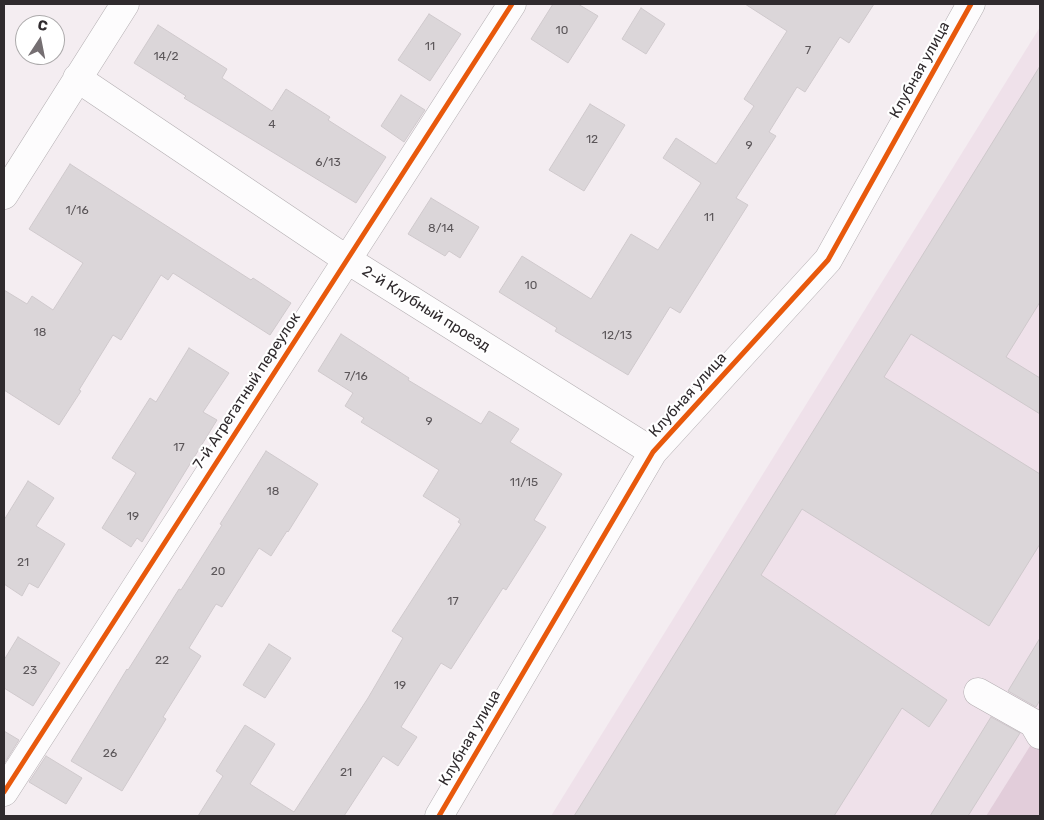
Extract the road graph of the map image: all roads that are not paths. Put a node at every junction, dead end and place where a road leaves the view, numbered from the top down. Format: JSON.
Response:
{"nodes":[{"id":1,"x":125,"y":4,"type":"edge"},
{"id":2,"x":512,"y":4,"type":"edge"},
{"id":3,"x":971,"y":4,"type":"edge"},
{"id":4,"x":77,"y":78,"type":"junction"},
{"id":5,"x":4,"y":194,"type":"edge"},
{"id":6,"x":346,"y":259,"type":"junction"},
{"id":7,"x":653,"y":452,"type":"junction"},
{"id":8,"x":978,"y":692,"type":"dead end"},
{"id":9,"x":1040,"y":734,"type":"edge"},
{"id":10,"x":4,"y":792,"type":"edge"},
{"id":11,"x":439,"y":816,"type":"edge"}],
"edges":[{"from":1,"to":4,"type":"street"},
{"from":2,"to":6,"type":"street","name":"7-й Агрегатный переулок"},
{"from":3,"to":7,"type":"street","name":"Клубная улица"},
{"from":4,"to":5,"type":"street"},
{"from":4,"to":6,"type":"street","name":"2-й Клубный проезд"},
{"from":6,"to":7,"type":"street","name":"2-й Клубный проезд"},
{"from":6,"to":10,"type":"street","name":"7-й Агрегатный переулок"},
{"from":7,"to":11,"type":"street","name":"Клубная улица"},
{"from":8,"to":9,"type":"street"}]}
